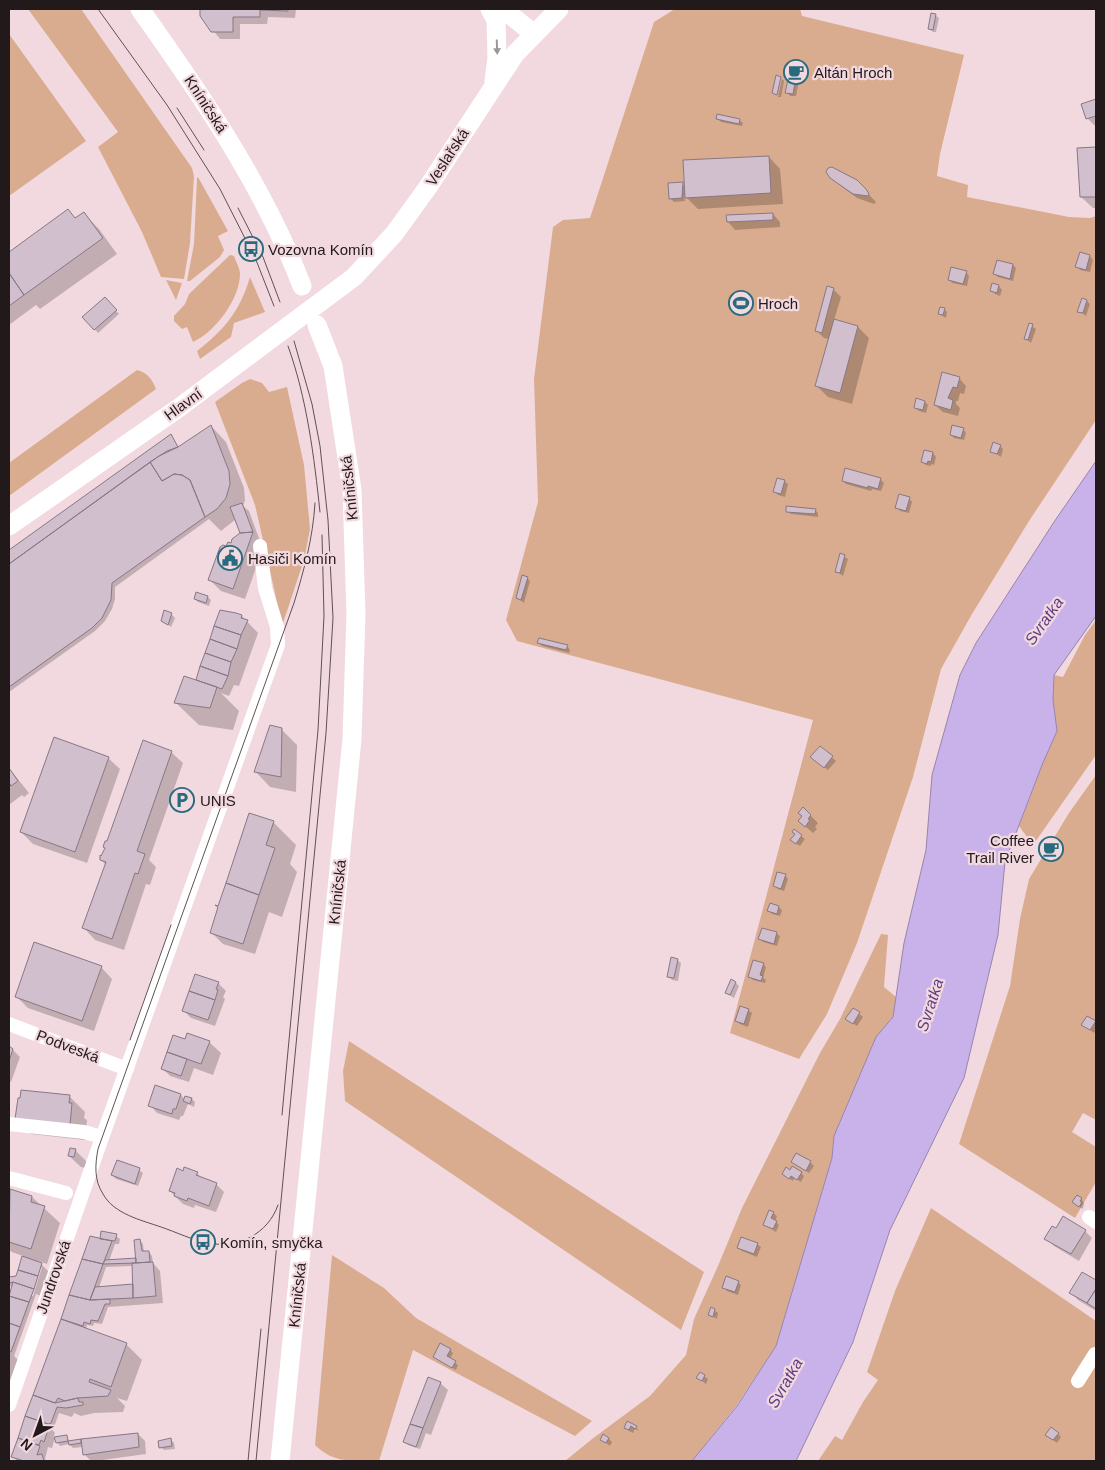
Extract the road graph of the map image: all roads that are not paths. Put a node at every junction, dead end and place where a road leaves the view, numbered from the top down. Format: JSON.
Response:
{"nodes":[{"id":1,"x":140,"y":9,"type":"edge"},
{"id":2,"x":490,"y":9,"type":"edge"},
{"id":3,"x":503,"y":9,"type":"edge"},
{"id":4,"x":558,"y":9,"type":"edge"},
{"id":5,"x":534,"y":34,"type":"junction"},
{"id":6,"x":494,"y":86,"type":"junction"},
{"id":7,"x":354,"y":277,"type":"joint"},
{"id":8,"x":302,"y":286,"type":"dead end"},
{"id":9,"x":317,"y":324,"type":"dead end"},
{"id":10,"x":9,"y":526,"type":"edge"},
{"id":11,"x":260,"y":546,"type":"dead end"},
{"id":12,"x":9,"y":1024,"type":"edge"},
{"id":13,"x":127,"y":1069,"type":"junction"},
{"id":14,"x":9,"y":1124,"type":"edge"},
{"id":15,"x":100,"y":1143,"type":"junction"},
{"id":16,"x":9,"y":1178,"type":"edge"},
{"id":17,"x":66,"y":1193,"type":"dead end"},
{"id":18,"x":1095,"y":1354,"type":"dead end"},
{"id":19,"x":1078,"y":1381,"type":"dead end"},
{"id":20,"x":9,"y":1405,"type":"edge"},
{"id":21,"x":280,"y":1461,"type":"edge"}],
"edges":[{"from":1,"to":8,"type":"main road","name":"Kníničská"},
{"from":2,"to":6,"type":"main road","one_way":true},
{"from":3,"to":5,"type":"main road"},
{"from":4,"to":5,"type":"main road","name":"Veslařská"},
{"from":5,"to":6,"type":"main road","name":"Veslařská"},
{"from":6,"to":7,"type":"main road","name":"Veslařská"},
{"from":7,"to":10,"type":"main road","name":"Hlavní"},
{"from":9,"to":21,"type":"main road","name":"Kníničská"},
{"from":11,"to":13,"type":"street","name":"Jundrovská"},
{"from":12,"to":13,"type":"street","name":"Podveská"},
{"from":13,"to":15,"type":"street","name":"Jundrovská"},
{"from":14,"to":15,"type":"street"},
{"from":15,"to":20,"type":"street","name":"Jundrovská"},
{"from":16,"to":17,"type":"street"},
{"from":18,"to":19,"type":"street"}]}
